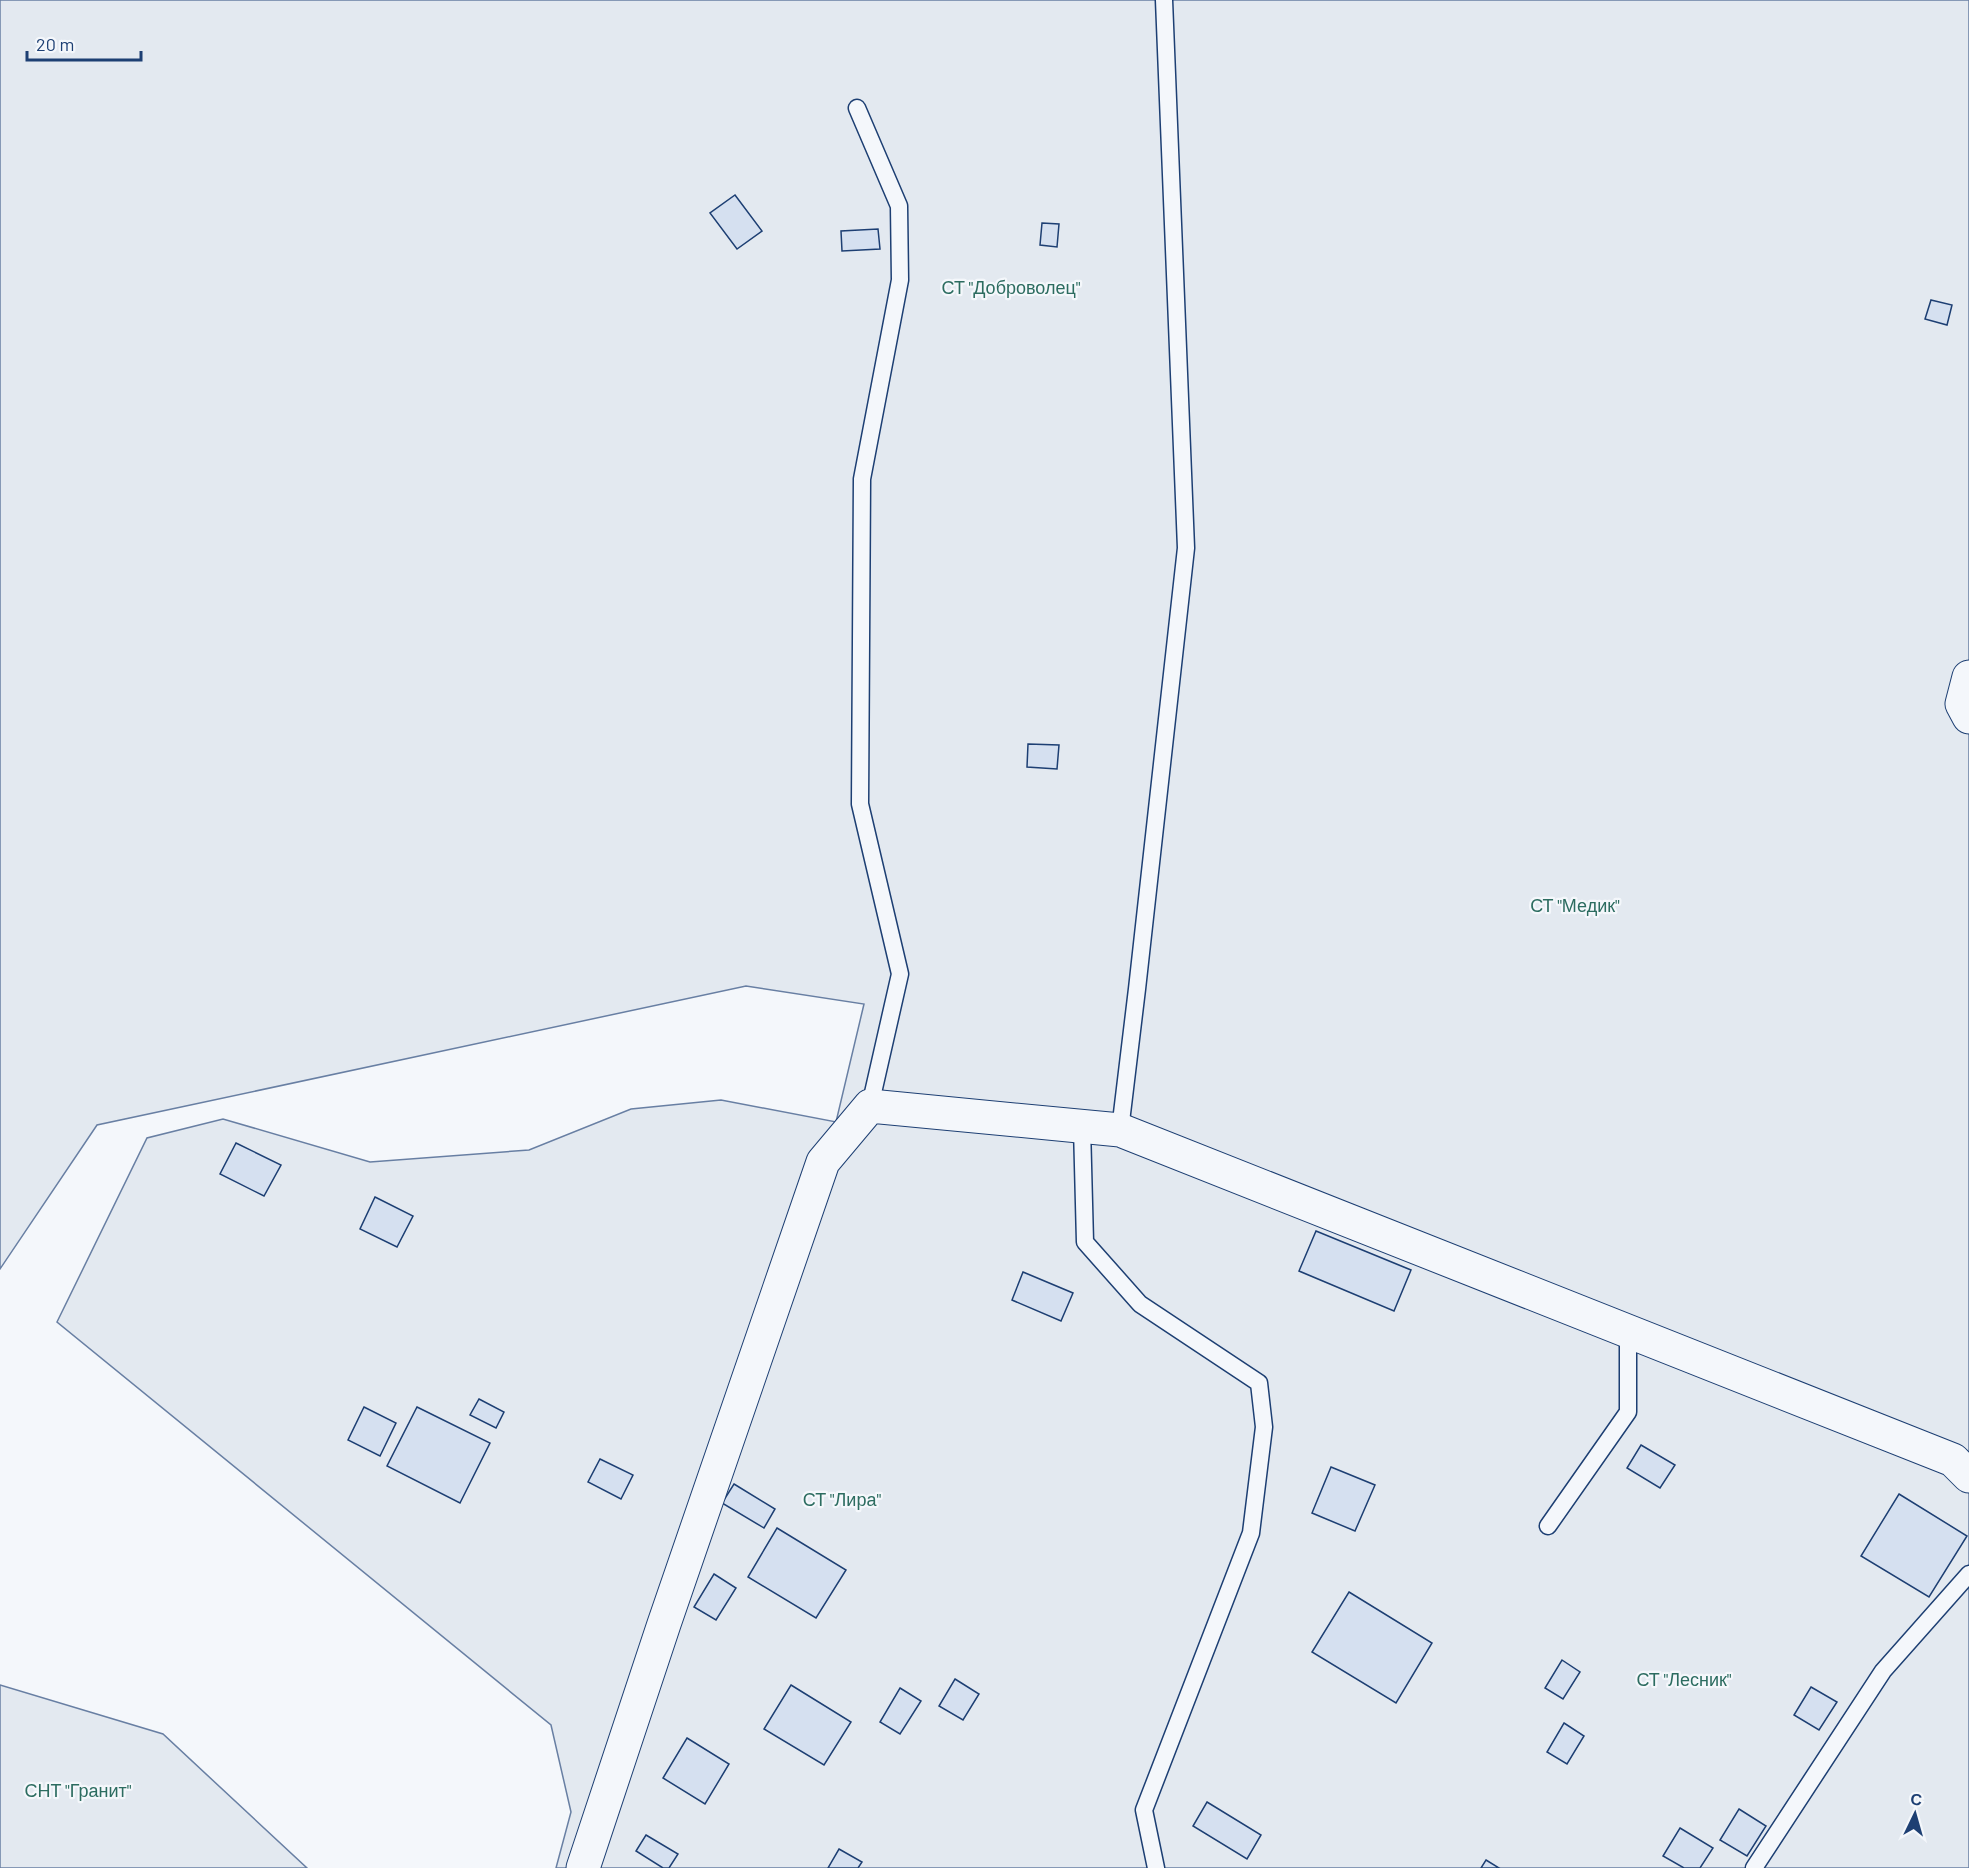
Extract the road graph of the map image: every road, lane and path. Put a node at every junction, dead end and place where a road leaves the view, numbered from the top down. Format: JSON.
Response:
{"nodes":[{"id":1,"x":1164,"y":0,"type":"edge"},
{"id":2,"x":857,"y":108,"type":"dead end"},
{"id":3,"x":1969,"y":677,"type":"edge"},
{"id":4,"x":1969,"y":717,"type":"edge"},
{"id":5,"x":870,"y":1106,"type":"junction"},
{"id":6,"x":1082,"y":1127,"type":"junction"},
{"id":7,"x":1120,"y":1130,"type":"junction"},
{"id":8,"x":1628,"y":1332,"type":"junction"},
{"id":9,"x":1969,"y":1476,"type":"edge"},
{"id":10,"x":1548,"y":1526,"type":"dead end"},
{"id":11,"x":1969,"y":1574,"type":"edge"},
{"id":12,"x":583,"y":1868,"type":"edge"},
{"id":13,"x":1156,"y":1868,"type":"edge"},
{"id":14,"x":1754,"y":1868,"type":"edge"}],
"edges":[{"from":1,"to":7,"type":"lane"},
{"from":2,"to":5,"type":"lane"},
{"from":3,"to":4,"type":"street"},
{"from":5,"to":6,"type":"street"},
{"from":5,"to":12,"type":"street"},
{"from":6,"to":7,"type":"street"},
{"from":6,"to":13,"type":"lane"},
{"from":7,"to":8,"type":"street"},
{"from":8,"to":9,"type":"street"},
{"from":8,"to":10,"type":"lane"},
{"from":11,"to":14,"type":"lane"}]}
